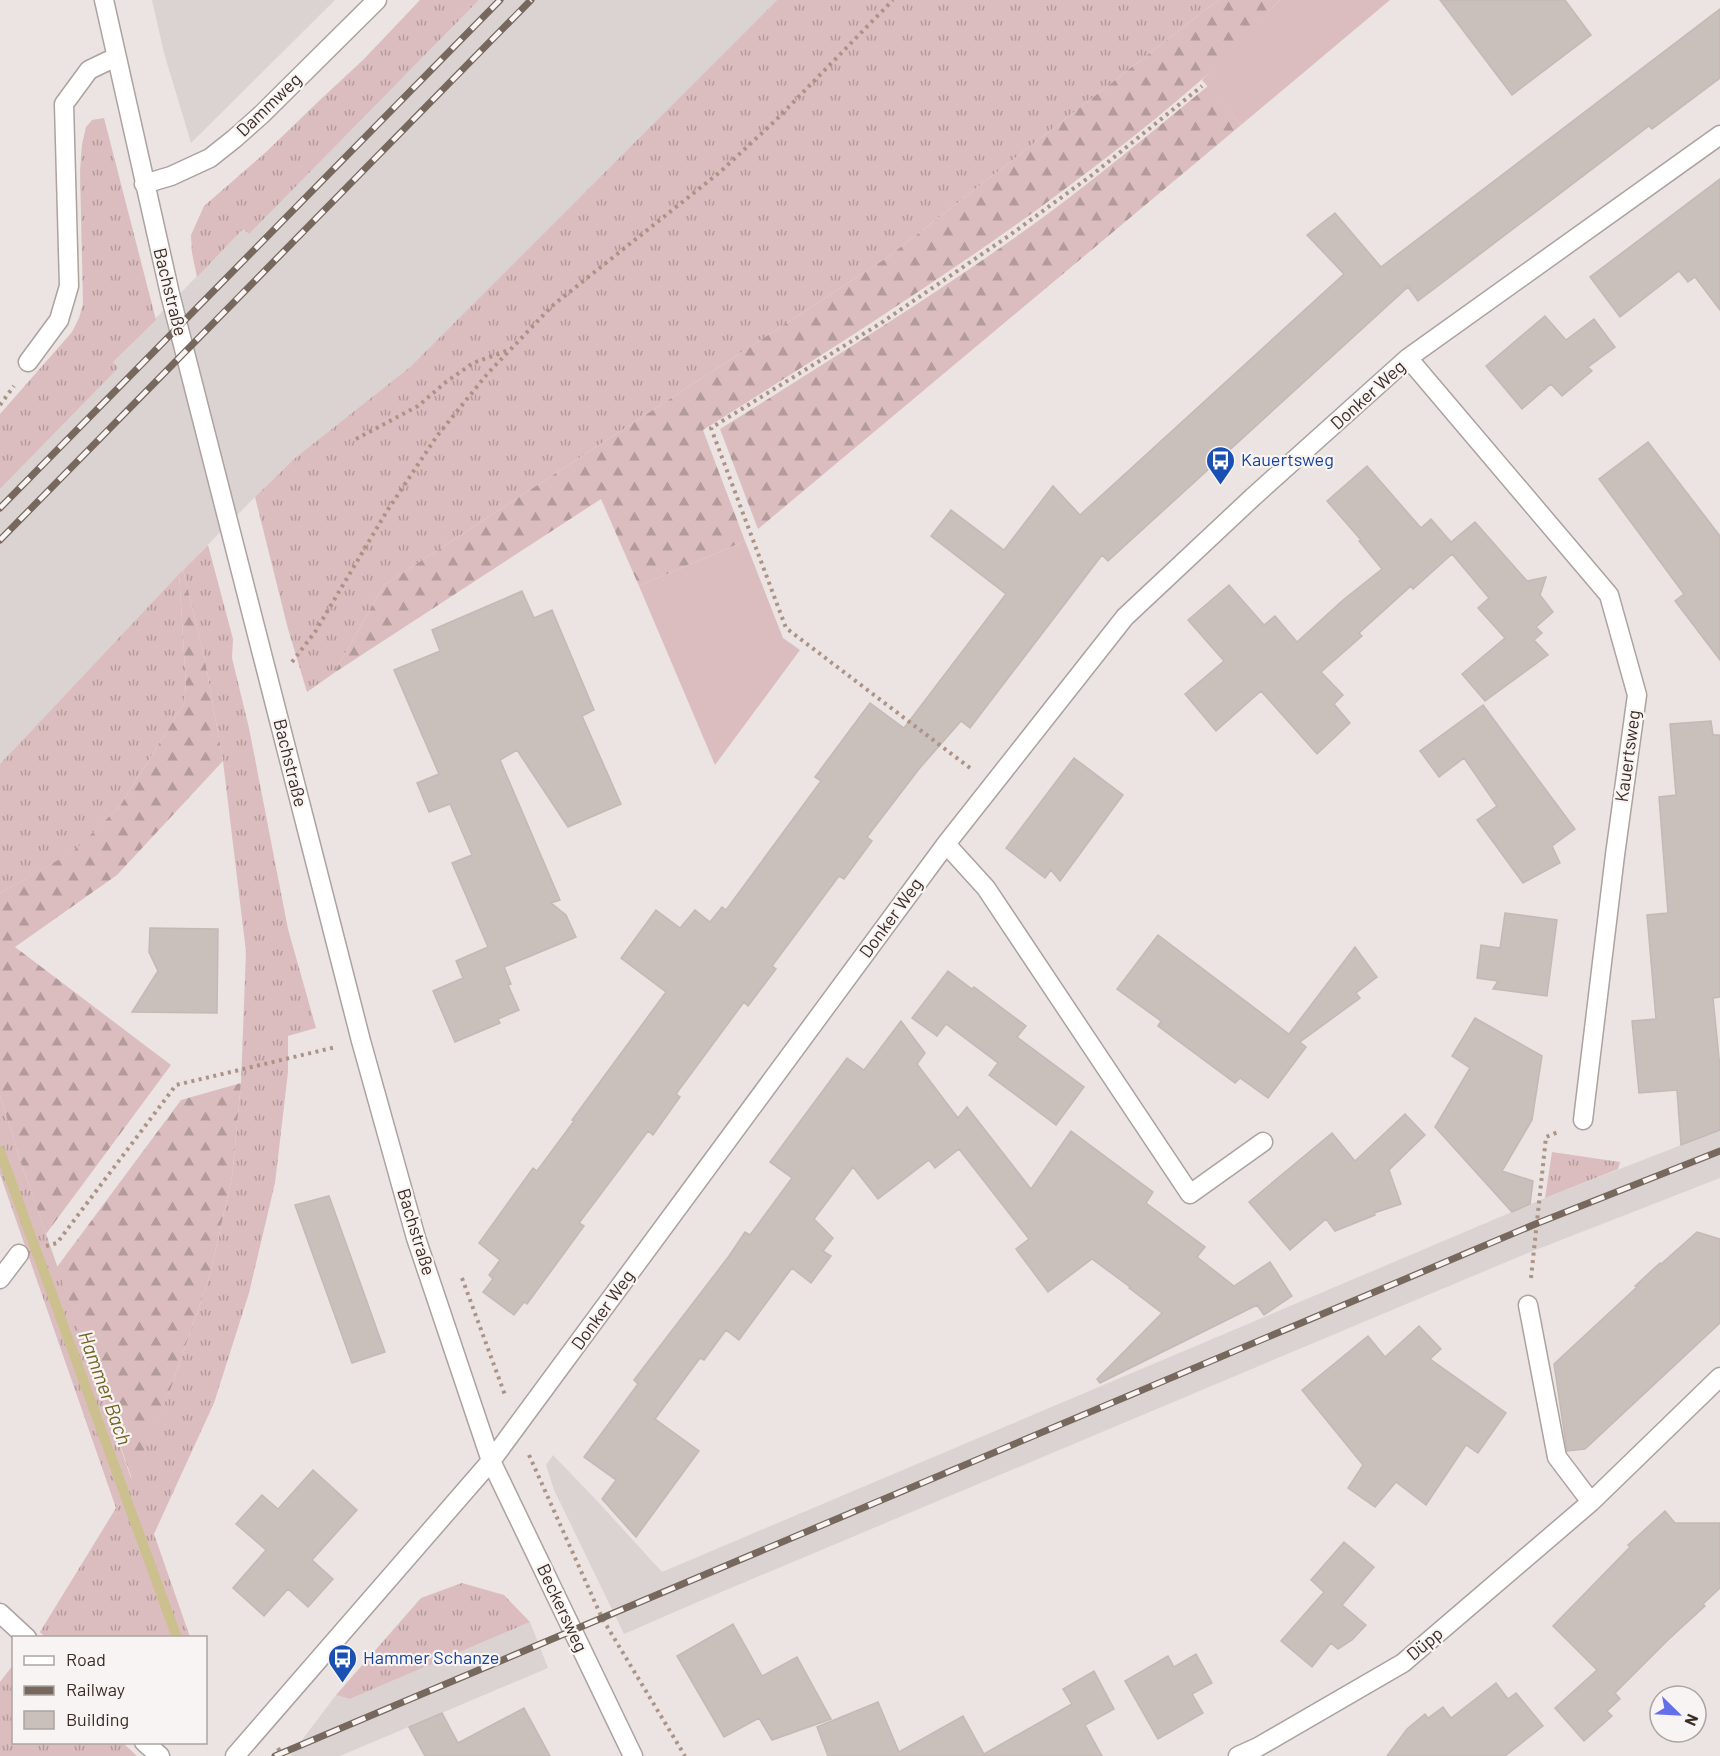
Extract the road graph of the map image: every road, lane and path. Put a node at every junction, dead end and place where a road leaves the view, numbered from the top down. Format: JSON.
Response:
{"nodes":[{"id":1,"x":104,"y":0,"type":"edge"},
{"id":2,"x":377,"y":0,"type":"edge"},
{"id":3,"x":892,"y":0,"type":"edge"},
{"id":4,"x":116,"y":57,"type":"junction"},
{"id":5,"x":1202,"y":86,"type":"dead end"},
{"id":6,"x":1720,"y":135,"type":"edge"},
{"id":7,"x":144,"y":184,"type":"junction"},
{"id":8,"x":511,"y":349,"type":"junction"},
{"id":9,"x":1408,"y":358,"type":"junction"},
{"id":10,"x":28,"y":362,"type":"dead end"},
{"id":11,"x":356,"y":439,"type":"dead end"},
{"id":12,"x":270,"y":682,"type":"junction"},
{"id":13,"x":992,"y":784,"type":"junction"},
{"id":14,"x":946,"y":844,"type":"junction"},
{"id":15,"x":361,"y":1041,"type":"junction"},
{"id":16,"x":1583,"y":1120,"type":"joint"},
{"id":17,"x":1263,"y":1142,"type":"dead end"},
{"id":18,"x":57,"y":1243,"type":"dead end"},
{"id":19,"x":19,"y":1254,"type":"dead end"},
{"id":20,"x":0,"y":1279,"type":"edge"},
{"id":21,"x":1528,"y":1305,"type":"joint"},
{"id":22,"x":1720,"y":1377,"type":"edge"},
{"id":23,"x":516,"y":1427,"type":"junction"},
{"id":24,"x":491,"y":1461,"type":"junction"},
{"id":25,"x":1591,"y":1502,"type":"junction"},
{"id":26,"x":0,"y":1613,"type":"edge"},
{"id":27,"x":25,"y":1636,"type":"edge"},
{"id":28,"x":145,"y":1744,"type":"edge"},
{"id":29,"x":160,"y":1756,"type":"edge"},
{"id":30,"x":235,"y":1756,"type":"edge"},
{"id":31,"x":633,"y":1756,"type":"edge"},
{"id":32,"x":685,"y":1756,"type":"edge"},
{"id":33,"x":1238,"y":1756,"type":"edge"}],
"edges":[{"from":1,"to":4,"type":"street","name":"Bachstraße"},
{"from":2,"to":7,"type":"street","name":"Dammweg"},
{"from":3,"to":8,"type":"path"},
{"from":4,"to":7,"type":"street","name":"Bachstraße"},
{"from":4,"to":10,"type":"street"},
{"from":5,"to":13,"type":"path"},
{"from":6,"to":9,"type":"street","name":"Donker Weg"},
{"from":7,"to":12,"type":"street","name":"Bachstraße"},
{"from":8,"to":11,"type":"path"},
{"from":8,"to":12,"type":"path"},
{"from":9,"to":13,"type":"street","name":"Donker Weg"},
{"from":9,"to":16,"type":"street","name":"Kauertsweg"},
{"from":12,"to":15,"type":"street","name":"Bachstraße"},
{"from":13,"to":14,"type":"street","name":"Donker Weg"},
{"from":14,"to":17,"type":"street"},
{"from":14,"to":23,"type":"street","name":"Donker Weg"},
{"from":15,"to":18,"type":"path"},
{"from":15,"to":24,"type":"street","name":"Bachstraße"},
{"from":16,"to":21,"type":"path"},
{"from":19,"to":20,"type":"street"},
{"from":21,"to":25,"type":"street"},
{"from":22,"to":25,"type":"street","name":"Düpp"},
{"from":23,"to":24,"type":"street","name":"Donker Weg"},
{"from":23,"to":32,"type":"path"},
{"from":24,"to":30,"type":"street","name":"Donker Weg"},
{"from":24,"to":31,"type":"street","name":"Beckersweg"},
{"from":25,"to":33,"type":"street","name":"Düpp"},
{"from":26,"to":27,"type":"street"},
{"from":28,"to":29,"type":"street"}]}
